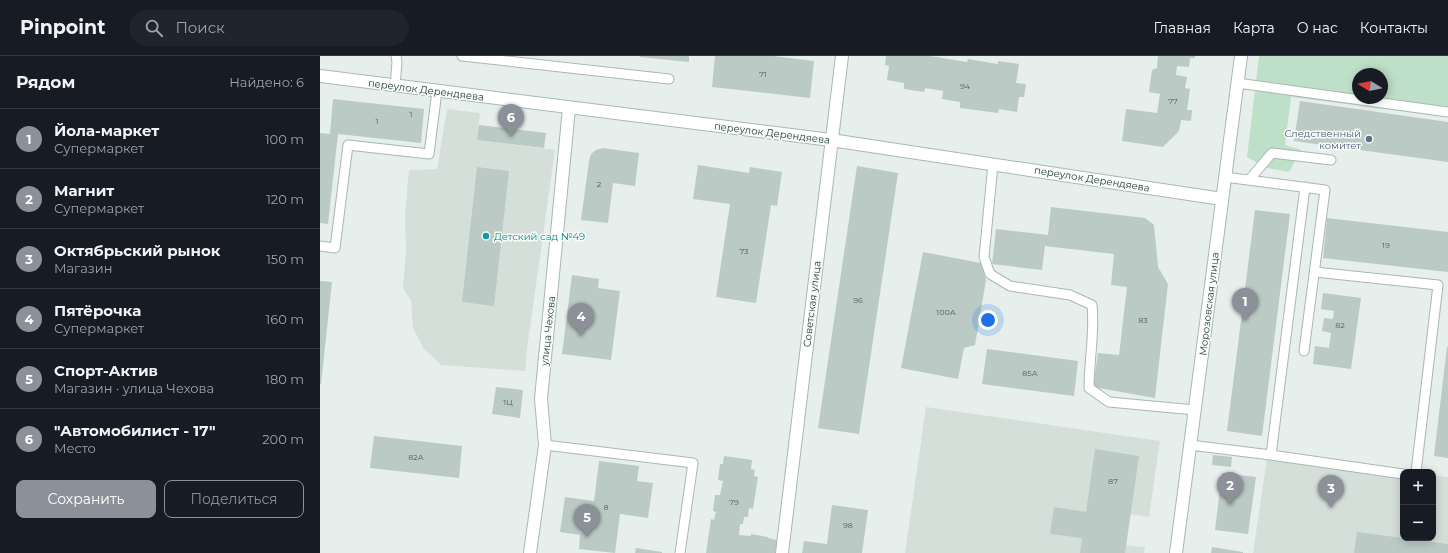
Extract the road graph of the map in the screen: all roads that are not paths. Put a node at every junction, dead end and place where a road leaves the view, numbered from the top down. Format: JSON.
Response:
{"nodes":[{"id":1,"x":396,"y":56,"type":"edge"},
{"id":2,"x":462,"y":56,"type":"edge"},
{"id":3,"x":842,"y":56,"type":"edge"},
{"id":4,"x":1241,"y":56,"type":"edge"},
{"id":5,"x":320,"y":76,"type":"edge"},
{"id":6,"x":669,"y":79,"type":"dead end"},
{"id":7,"x":1238,"y":83,"type":"junction"},
{"id":8,"x":395,"y":86,"type":"junction"},
{"id":9,"x":437,"y":91,"type":"junction"},
{"id":10,"x":569,"y":108,"type":"junction"},
{"id":11,"x":1448,"y":112,"type":"edge"},
{"id":12,"x":831,"y":140,"type":"junction"},
{"id":13,"x":1331,"y":160,"type":"dead end"},
{"id":14,"x":993,"y":164,"type":"junction"},
{"id":15,"x":1225,"y":177,"type":"junction"},
{"id":16,"x":1249,"y":180,"type":"junction"},
{"id":17,"x":1305,"y":187,"type":"junction"},
{"id":18,"x":1222,"y":199,"type":"junction"},
{"id":19,"x":320,"y":246,"type":"edge"},
{"id":20,"x":1314,"y":272,"type":"junction"},
{"id":21,"x":1304,"y":351,"type":"dead end"},
{"id":22,"x":1195,"y":410,"type":"junction"},
{"id":23,"x":545,"y":445,"type":"junction"},
{"id":24,"x":1190,"y":445,"type":"junction"},
{"id":25,"x":1271,"y":455,"type":"junction"},
{"id":26,"x":1416,"y":469,"type":"edge"},
{"id":27,"x":1400,"y":474,"type":"edge"},
{"id":28,"x":530,"y":553,"type":"edge"},
{"id":29,"x":680,"y":553,"type":"edge"},
{"id":30,"x":782,"y":553,"type":"edge"},
{"id":31,"x":1176,"y":553,"type":"edge"}],
"edges":[{"from":1,"to":8,"type":"lane"},
{"from":2,"to":6,"type":"lane"},
{"from":3,"to":12,"type":"street","name":"Советская улица"},
{"from":4,"to":7,"type":"street","name":"Морозовская улица"},
{"from":5,"to":8,"type":"street","name":"переулок Дерендяева"},
{"from":7,"to":11,"type":"lane"},
{"from":7,"to":15,"type":"street","name":"Морозовская улица"},
{"from":8,"to":9,"type":"street","name":"переулок Дерендяева"},
{"from":9,"to":10,"type":"street","name":"переулок Дерендяева"},
{"from":9,"to":19,"type":"lane"},
{"from":10,"to":12,"type":"street","name":"переулок Дерендяева"},
{"from":10,"to":23,"type":"street","name":"улица Чехова"},
{"from":12,"to":14,"type":"street","name":"переулок Дерендяева"},
{"from":12,"to":30,"type":"street","name":"Советская улица"},
{"from":13,"to":16,"type":"lane"},
{"from":14,"to":18,"type":"street","name":"переулок Дерендяева"},
{"from":14,"to":22,"type":"lane"},
{"from":15,"to":16,"type":"lane"},
{"from":15,"to":18,"type":"street","name":"Морозовская улица"},
{"from":16,"to":17,"type":"lane"},
{"from":17,"to":20,"type":"lane"},
{"from":17,"to":25,"type":"lane"},
{"from":18,"to":22,"type":"street","name":"Морозовская улица"},
{"from":20,"to":21,"type":"lane"},
{"from":20,"to":26,"type":"lane"},
{"from":22,"to":24,"type":"street","name":"Морозовская улица"},
{"from":23,"to":28,"type":"street","name":"улица Чехова"},
{"from":23,"to":29,"type":"lane"},
{"from":24,"to":25,"type":"lane"},
{"from":24,"to":31,"type":"street","name":"Морозовская улица"},
{"from":25,"to":27,"type":"lane"}]}
